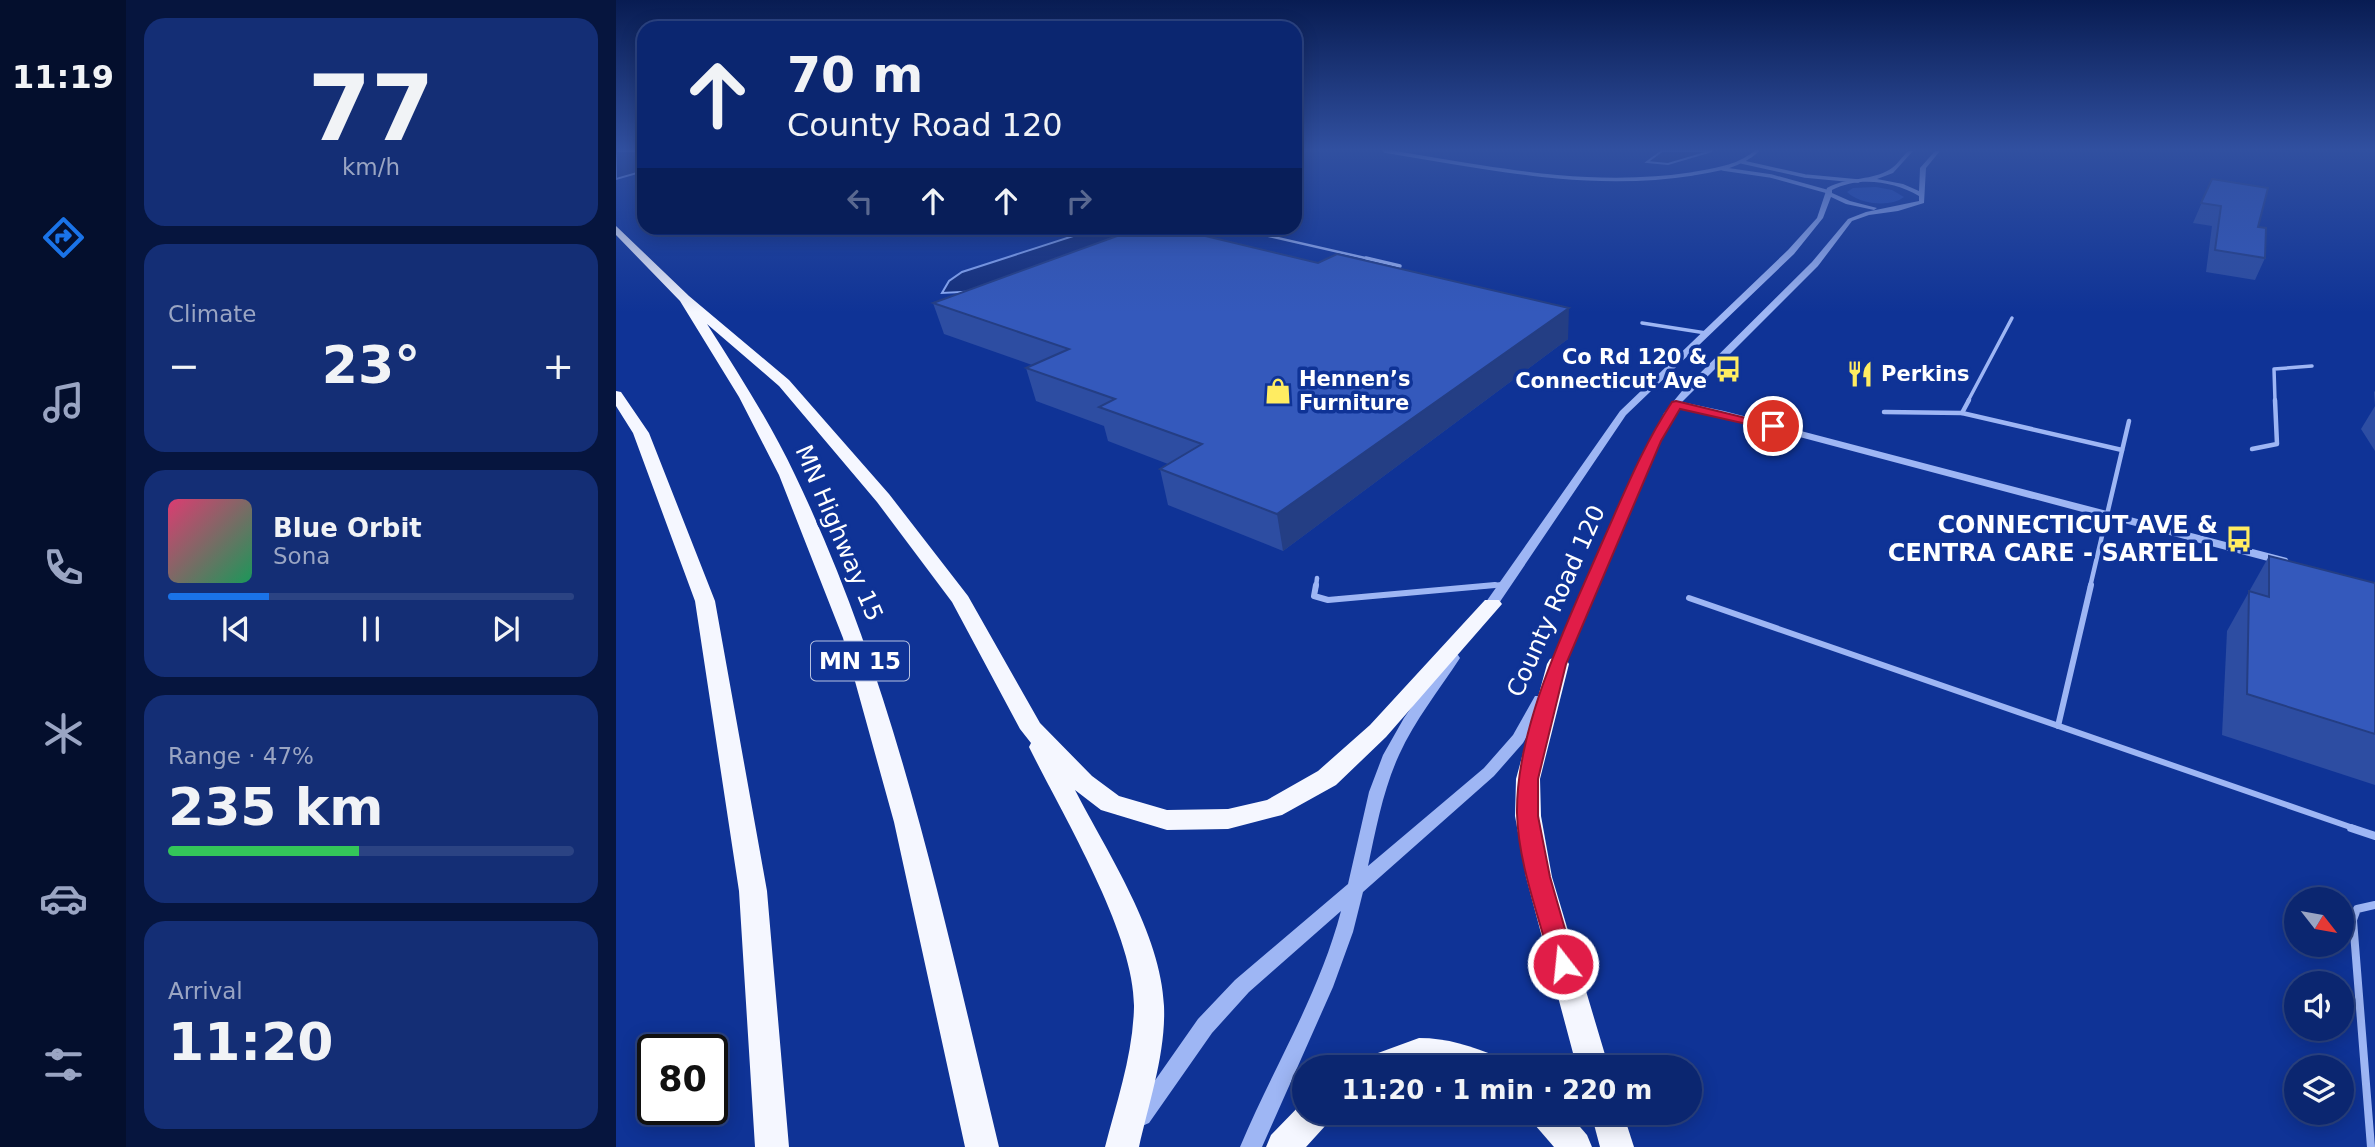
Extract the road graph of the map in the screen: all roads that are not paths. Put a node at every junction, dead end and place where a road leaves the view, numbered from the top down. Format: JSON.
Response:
{"nodes":[{"id":1,"x":1824,"y":205,"type":"edge"},
{"id":2,"x":1856,"y":205,"type":"edge"},
{"id":3,"x":1913,"y":205,"type":"edge"},
{"id":4,"x":1898,"y":209,"type":"junction"},
{"id":5,"x":616,"y":229,"type":"edge"},
{"id":6,"x":1265,"y":235,"type":"edge"},
{"id":7,"x":1390,"y":272,"type":"edge"},
{"id":8,"x":679,"y":294,"type":"junction"},
{"id":9,"x":2012,"y":318,"type":"dead end"},
{"id":10,"x":1642,"y":323,"type":"dead end"},
{"id":11,"x":1706,"y":334,"type":"junction"},
{"id":12,"x":2312,"y":366,"type":"dead end"},
{"id":13,"x":616,"y":395,"type":"edge"},
{"id":14,"x":1676,"y":404,"type":"junction"},
{"id":15,"x":1884,"y":412,"type":"dead end"},
{"id":16,"x":1962,"y":413,"type":"junction"},
{"id":17,"x":2129,"y":421,"type":"dead end"},
{"id":18,"x":2252,"y":449,"type":"dead end"},
{"id":19,"x":2122,"y":450,"type":"junction"},
{"id":20,"x":2109,"y":515,"type":"junction"},
{"id":21,"x":2295,"y":564,"type":"edge"},
{"id":22,"x":1317,"y":578,"type":"dead end"},
{"id":23,"x":1507,"y":583,"type":"junction"},
{"id":24,"x":1689,"y":598,"type":"dead end"},
{"id":25,"x":1492,"y":604,"type":"junction"},
{"id":26,"x":1558,"y":664,"type":"junction"},
{"id":27,"x":1029,"y":723,"type":"junction"},
{"id":28,"x":2058,"y":726,"type":"junction"},
{"id":29,"x":2375,"y":836,"type":"edge"},
{"id":30,"x":1355,"y":890,"type":"junction"},
{"id":31,"x":2375,"y":905,"type":"edge"},
{"id":32,"x":1400,"y":1055,"type":"edge"},
{"id":33,"x":1448,"y":1055,"type":"edge"},
{"id":34,"x":1589,"y":1055,"type":"edge"},
{"id":35,"x":1303,"y":1125,"type":"edge"},
{"id":36,"x":1557,"y":1125,"type":"edge"},
{"id":37,"x":1611,"y":1125,"type":"edge"},
{"id":38,"x":772,"y":1147,"type":"edge"},
{"id":39,"x":982,"y":1147,"type":"edge"},
{"id":40,"x":1122,"y":1147,"type":"edge"},
{"id":41,"x":1251,"y":1147,"type":"edge"},
{"id":42,"x":1283,"y":1147,"type":"edge"},
{"id":43,"x":1575,"y":1147,"type":"edge"},
{"id":44,"x":1617,"y":1147,"type":"edge"},
{"id":45,"x":2371,"y":1147,"type":"edge"}],
"edges":[{"from":1,"to":11,"type":"street","name":"County Road 120"},
{"from":2,"to":4,"type":"street"},
{"from":3,"to":4,"type":"street"},
{"from":4,"to":14,"type":"street","name":"County Road 120"},
{"from":5,"to":8,"type":"highway","name":"MN Highway 15","number":"MN 15"},
{"from":6,"to":7,"type":"lane"},
{"from":8,"to":27,"type":"highway"},
{"from":8,"to":39,"type":"highway","name":"MN Highway 15","number":"MN 15"},
{"from":9,"to":16,"type":"lane"},
{"from":10,"to":11,"type":"lane"},
{"from":11,"to":23,"type":"street","name":"County Road 120"},
{"from":12,"to":18,"type":"lane"},
{"from":13,"to":38,"type":"highway"},
{"from":14,"to":20,"type":"street"},
{"from":14,"to":26,"type":"street","name":"County Road 120"},
{"from":15,"to":16,"type":"lane"},
{"from":16,"to":19,"type":"lane"},
{"from":17,"to":19,"type":"lane"},
{"from":19,"to":20,"type":"lane"},
{"from":20,"to":21,"type":"street"},
{"from":20,"to":28,"type":"lane"},
{"from":22,"to":23,"type":"lane"},
{"from":23,"to":25,"type":"street","name":"County Road 120"},
{"from":24,"to":28,"type":"lane"},
{"from":25,"to":27,"type":"highway"},
{"from":25,"to":30,"type":"street","name":"County Road 120"},
{"from":26,"to":30,"type":"street","name":"County Road 120"},
{"from":26,"to":34,"type":"highway"},
{"from":27,"to":40,"type":"highway"},
{"from":28,"to":29,"type":"lane"},
{"from":30,"to":40,"type":"street","name":"County Road 120"},
{"from":30,"to":41,"type":"street","name":"County Road 120"},
{"from":31,"to":45,"type":"lane"},
{"from":32,"to":33,"type":"highway"},
{"from":35,"to":42,"type":"highway"},
{"from":36,"to":43,"type":"highway"},
{"from":37,"to":44,"type":"highway"}]}
